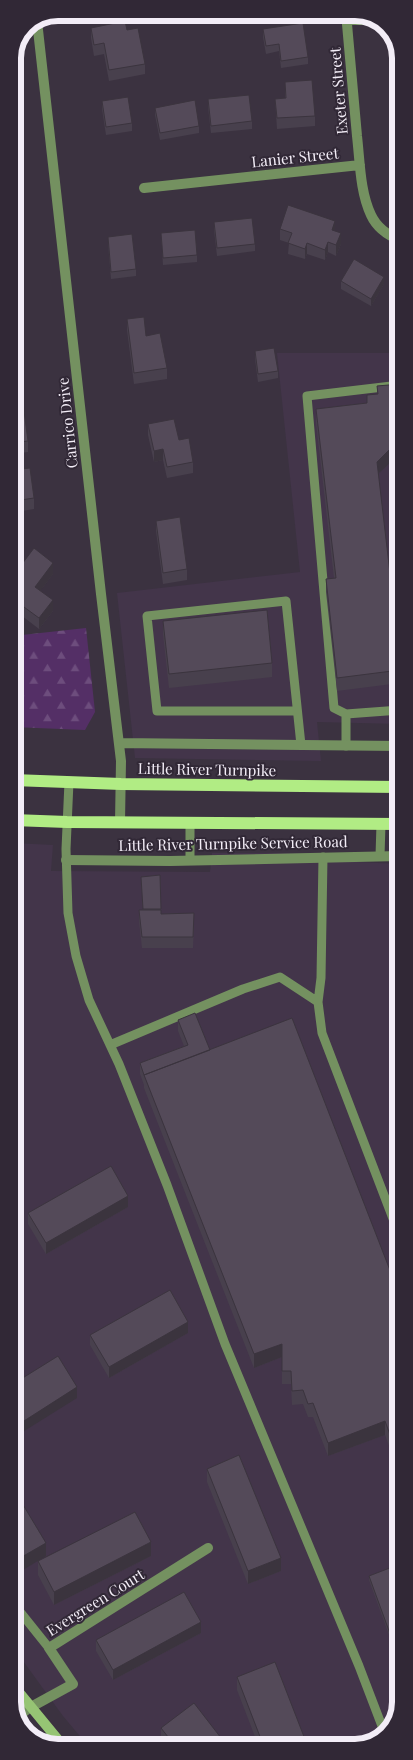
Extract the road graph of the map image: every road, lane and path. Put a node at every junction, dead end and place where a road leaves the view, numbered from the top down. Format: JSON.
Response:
{"nodes":[{"id":1,"x":346,"y":21,"type":"edge"},
{"id":2,"x":38,"y":27,"type":"edge"},
{"id":3,"x":360,"y":165,"type":"junction"},
{"id":4,"x":144,"y":188,"type":"dead end"},
{"id":5,"x":392,"y":237,"type":"edge"},
{"id":6,"x":392,"y":386,"type":"edge"},
{"id":7,"x":297,"y":711,"type":"junction"},
{"id":8,"x":392,"y":711,"type":"edge"},
{"id":9,"x":346,"y":714,"type":"junction"},
{"id":10,"x":119,"y":744,"type":"junction"},
{"id":11,"x":300,"y":745,"type":"junction"},
{"id":12,"x":346,"y":746,"type":"junction"},
{"id":13,"x":392,"y":746,"type":"edge"},
{"id":14,"x":21,"y":780,"type":"edge"},
{"id":15,"x":69,"y":782,"type":"junction"},
{"id":16,"x":122,"y":784,"type":"junction"},
{"id":17,"x":392,"y":787,"type":"edge"},
{"id":18,"x":21,"y":820,"type":"edge"},
{"id":19,"x":67,"y":822,"type":"junction"},
{"id":20,"x":120,"y":822,"type":"junction"},
{"id":21,"x":190,"y":823,"type":"junction"},
{"id":22,"x":381,"y":824,"type":"junction"},
{"id":23,"x":392,"y":824,"type":"edge"},
{"id":24,"x":380,"y":856,"type":"junction"},
{"id":25,"x":392,"y":856,"type":"edge"},
{"id":26,"x":323,"y":857,"type":"junction"},
{"id":27,"x":66,"y":860,"type":"junction"},
{"id":28,"x":190,"y":860,"type":"junction"},
{"id":29,"x":318,"y":1002,"type":"junction"},
{"id":30,"x":110,"y":1045,"type":"junction"},
{"id":31,"x":392,"y":1216,"type":"edge"},
{"id":32,"x":208,"y":1548,"type":"dead end"},
{"id":33,"x":21,"y":1613,"type":"edge"},
{"id":34,"x":49,"y":1648,"type":"junction"},
{"id":35,"x":21,"y":1693,"type":"edge"},
{"id":36,"x":32,"y":1706,"type":"junction"},
{"id":37,"x":23,"y":1713,"type":"edge"},
{"id":38,"x":382,"y":1726,"type":"edge"},
{"id":39,"x":51,"y":1738,"type":"edge"}],
"edges":[{"from":1,"to":3,"type":"street","name":"Exeter Street"},
{"from":2,"to":10,"type":"street","name":"Carrico Drive"},
{"from":3,"to":4,"type":"street","name":"Lanier Street"},
{"from":3,"to":5,"type":"street","name":"Lanier Street"},
{"from":6,"to":9,"type":"lane"},
{"from":7,"to":7,"type":"lane"},
{"from":7,"to":11,"type":"lane"},
{"from":8,"to":9,"type":"lane"},
{"from":9,"to":12,"type":"lane"},
{"from":10,"to":11,"type":"street"},
{"from":10,"to":16,"type":"street","name":"Carrico Drive"},
{"from":11,"to":12,"type":"street"},
{"from":12,"to":13,"type":"street"},
{"from":14,"to":15,"type":"main road","name":"Little River Turnpike"},
{"from":15,"to":16,"type":"main road","name":"Little River Turnpike"},
{"from":15,"to":19,"type":"lane"},
{"from":16,"to":17,"type":"main road","name":"Little River Turnpike"},
{"from":16,"to":20,"type":"street","name":"Carrico Drive"},
{"from":18,"to":19,"type":"main road"},
{"from":19,"to":20,"type":"main road"},
{"from":19,"to":27,"type":"lane"},
{"from":20,"to":21,"type":"main road"},
{"from":21,"to":22,"type":"main road"},
{"from":21,"to":28,"type":"lane"},
{"from":22,"to":23,"type":"main road"},
{"from":22,"to":24,"type":"lane"},
{"from":24,"to":25,"type":"street","name":"Little River Turnpike Service Road"},
{"from":24,"to":26,"type":"street","name":"Little River Turnpike Service Road"},
{"from":26,"to":28,"type":"street","name":"Little River Turnpike Service Road"},
{"from":26,"to":29,"type":"lane"},
{"from":27,"to":28,"type":"street","name":"Little River Turnpike Service Road"},
{"from":27,"to":30,"type":"lane"},
{"from":29,"to":30,"type":"lane"},
{"from":29,"to":31,"type":"lane"},
{"from":30,"to":38,"type":"lane"},
{"from":32,"to":34,"type":"street","name":"Evergreen Court"},
{"from":33,"to":34,"type":"lane"},
{"from":34,"to":36,"type":"street","name":"Evergreen Court"},
{"from":35,"to":36,"type":"street"},
{"from":36,"to":37,"type":"lane"},
{"from":36,"to":39,"type":"street"}]}
